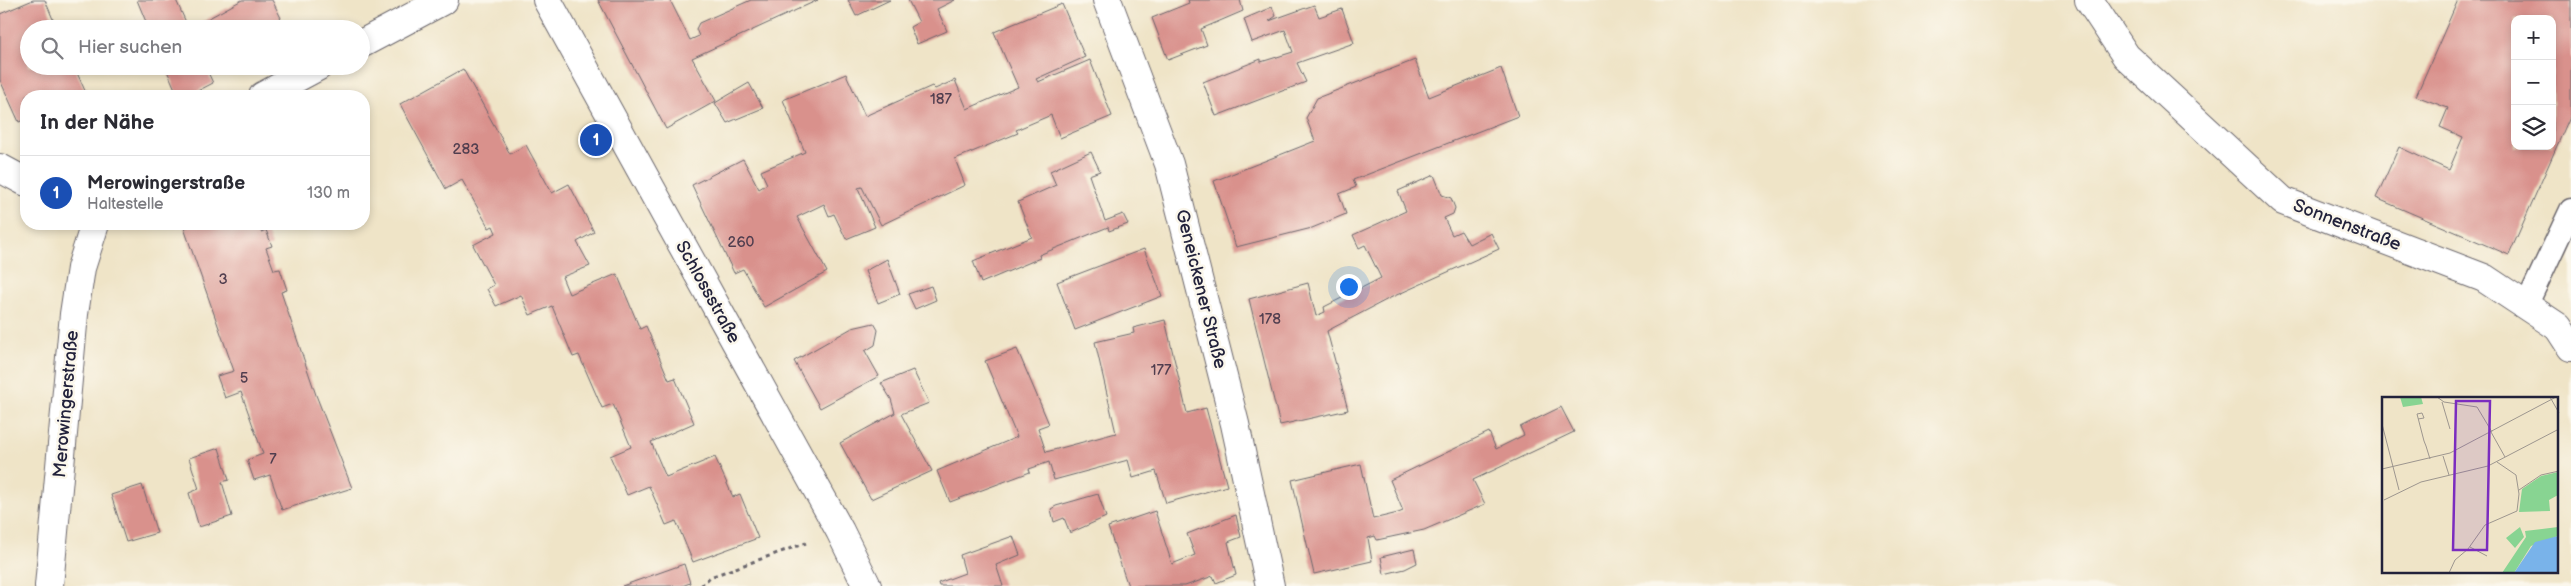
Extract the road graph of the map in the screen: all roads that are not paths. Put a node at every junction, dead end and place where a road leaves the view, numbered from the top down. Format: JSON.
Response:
{"nodes":[{"id":1,"x":444,"y":0,"type":"edge"},
{"id":2,"x":547,"y":0,"type":"edge"},
{"id":3,"x":1107,"y":0,"type":"edge"},
{"id":4,"x":2089,"y":0,"type":"edge"},
{"id":5,"x":370,"y":39,"type":"edge"},
{"id":6,"x":303,"y":75,"type":"edge"},
{"id":7,"x":274,"y":90,"type":"edge"},
{"id":8,"x":0,"y":168,"type":"edge"},
{"id":9,"x":20,"y":179,"type":"edge"},
{"id":10,"x":2571,"y":210,"type":"edge"},
{"id":11,"x":93,"y":230,"type":"edge"},
{"id":12,"x":2526,"y":306,"type":"junction"},
{"id":13,"x":2571,"y":347,"type":"edge"},
{"id":14,"x":49,"y":586,"type":"edge"},
{"id":15,"x":867,"y":586,"type":"edge"},
{"id":16,"x":1270,"y":586,"type":"edge"}],
"edges":[{"from":1,"to":5,"type":"street"},
{"from":2,"to":15,"type":"street","name":"Schlossstraße"},
{"from":3,"to":16,"type":"street","name":"Geneickener Straße"},
{"from":4,"to":12,"type":"street","name":"Sonnenstraße"},
{"from":6,"to":7,"type":"street"},
{"from":8,"to":9,"type":"street"},
{"from":10,"to":12,"type":"lane"},
{"from":11,"to":14,"type":"street","name":"Merowingerstraße"},
{"from":12,"to":13,"type":"street","name":"Sonnenstraße"}]}
